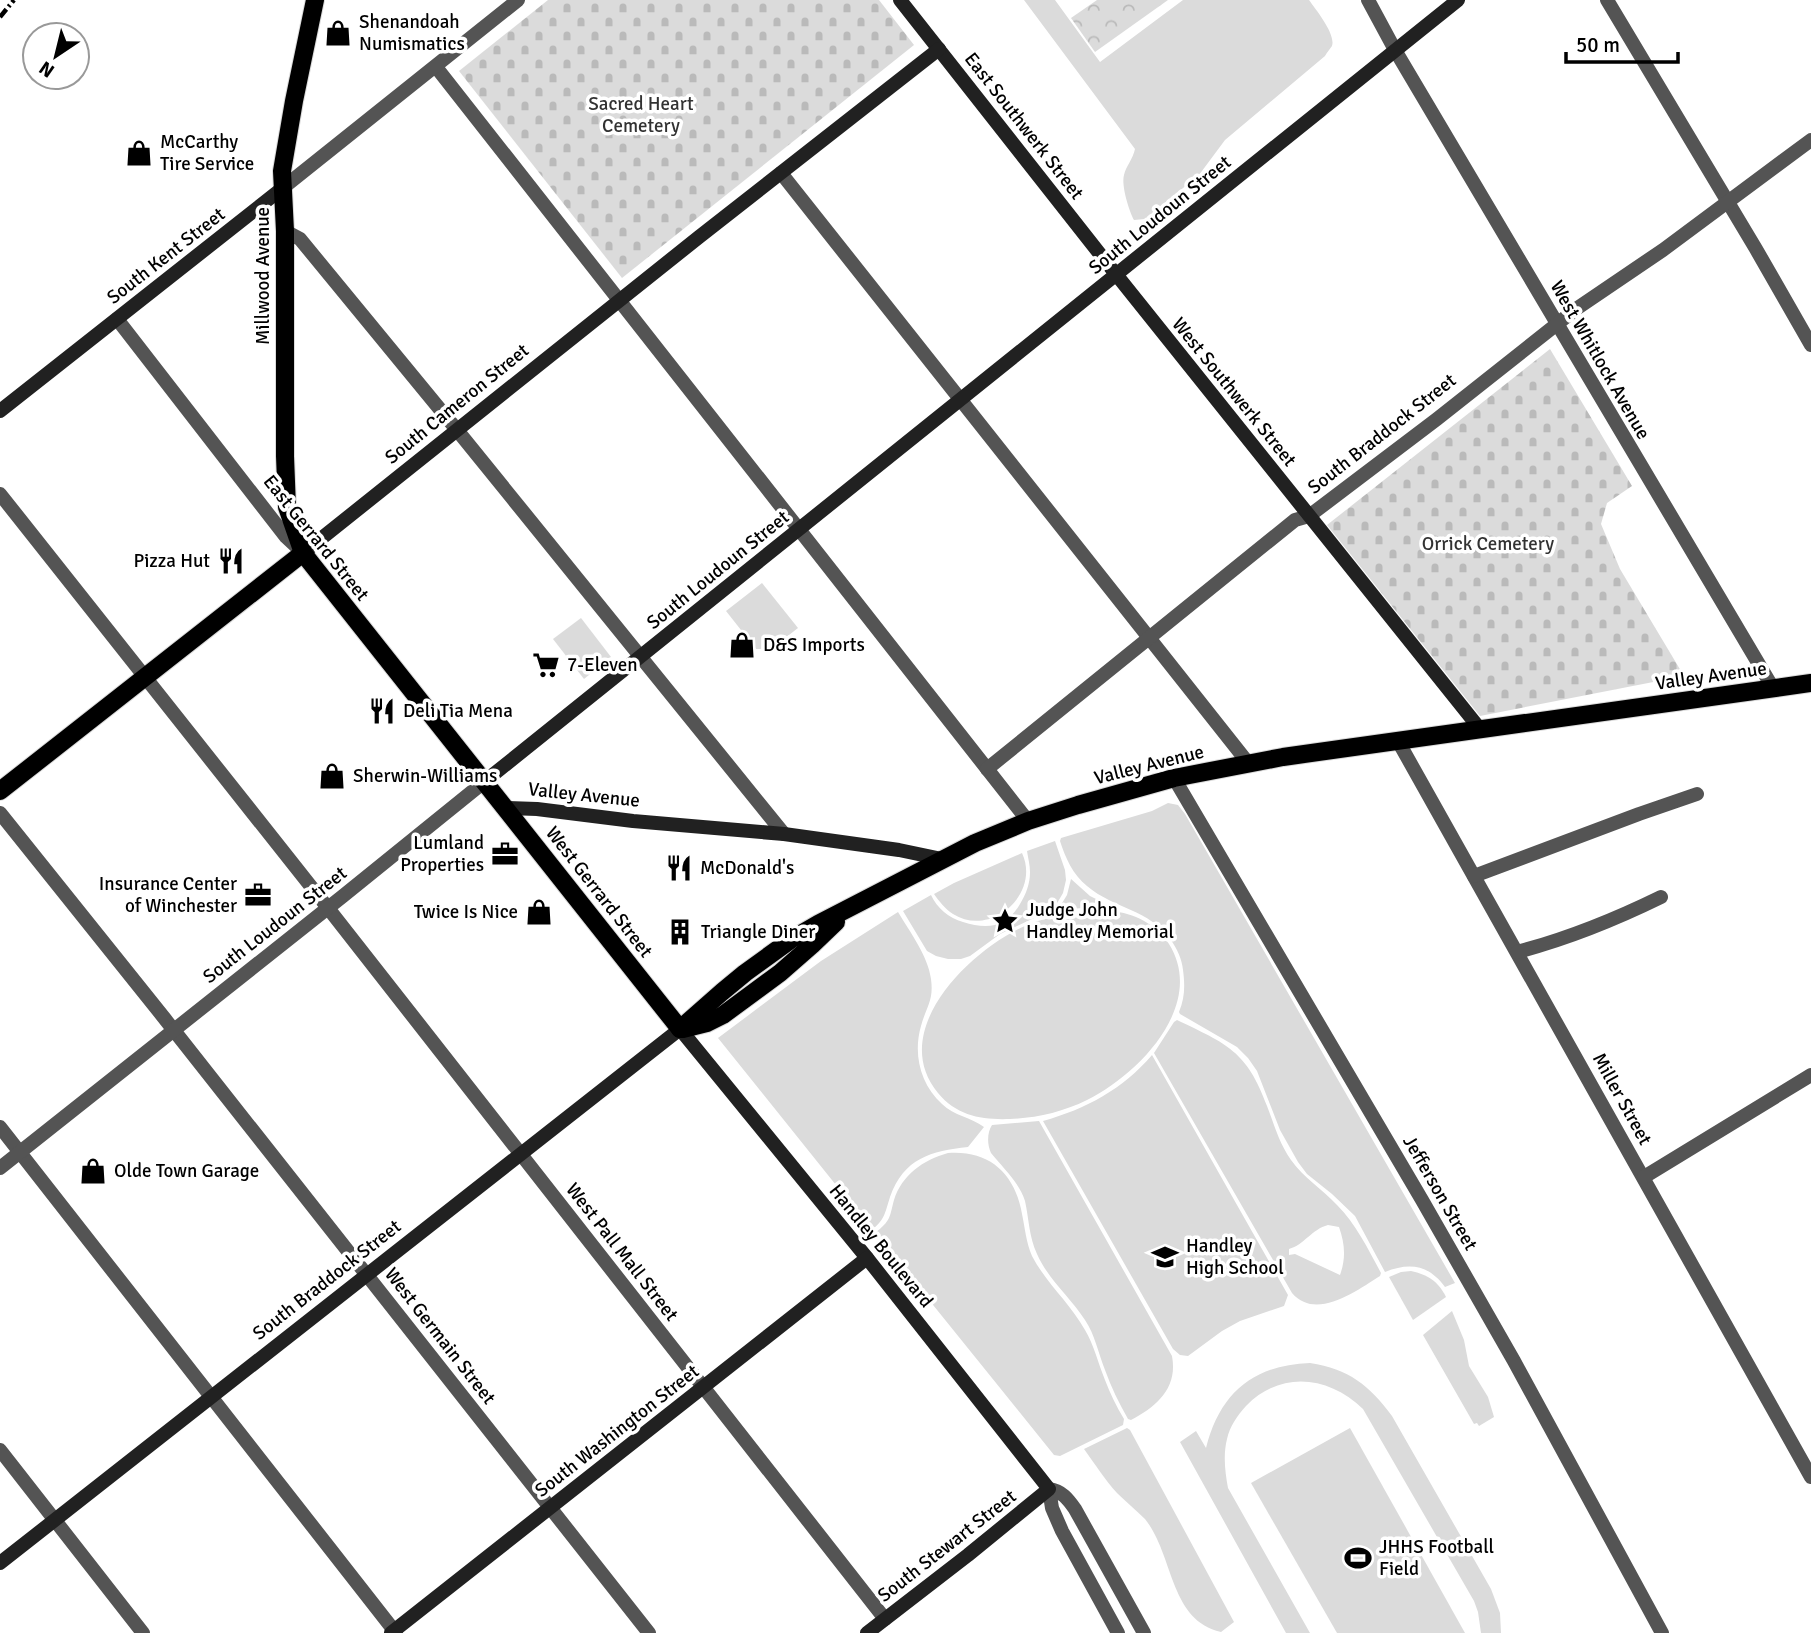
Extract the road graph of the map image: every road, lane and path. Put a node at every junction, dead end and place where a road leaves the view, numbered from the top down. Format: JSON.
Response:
{"nodes":[{"id":1,"x":315,"y":0,"type":"edge"},
{"id":2,"x":518,"y":0,"type":"edge"},
{"id":3,"x":900,"y":0,"type":"edge"},
{"id":4,"x":1368,"y":0,"type":"edge"},
{"id":5,"x":1458,"y":0,"type":"edge"},
{"id":6,"x":1607,"y":0,"type":"edge"},
{"id":7,"x":939,"y":48,"type":"junction"},
{"id":8,"x":1395,"y":50,"type":"junction"},
{"id":9,"x":436,"y":67,"type":"junction"},
{"id":10,"x":1811,"y":140,"type":"edge"},
{"id":11,"x":781,"y":173,"type":"junction"},
{"id":12,"x":284,"y":187,"type":"junction"},
{"id":13,"x":1728,"y":202,"type":"junction"},
{"id":14,"x":285,"y":231,"type":"junction"},
{"id":15,"x":1116,"y":275,"type":"junction"},
{"id":16,"x":619,"y":301,"type":"junction"},
{"id":17,"x":117,"y":319,"type":"junction"},
{"id":18,"x":1557,"y":324,"type":"junction"},
{"id":19,"x":1811,"y":345,"type":"edge"},
{"id":20,"x":961,"y":400,"type":"junction"},
{"id":21,"x":0,"y":411,"type":"edge"},
{"id":22,"x":457,"y":430,"type":"junction"},
{"id":23,"x":0,"y":494,"type":"edge"},
{"id":24,"x":1309,"y":516,"type":"junction"},
{"id":25,"x":798,"y":530,"type":"junction"},
{"id":26,"x":303,"y":553,"type":"junction"},
{"id":27,"x":1150,"y":639,"type":"junction"},
{"id":28,"x":640,"y":657,"type":"junction"},
{"id":29,"x":145,"y":677,"type":"junction"},
{"id":30,"x":1811,"y":683,"type":"edge"},
{"id":31,"x":1773,"y":688,"type":"junction"},
{"id":32,"x":1480,"y":729,"type":"junction"},
{"id":33,"x":1398,"y":741,"type":"junction"},
{"id":34,"x":1248,"y":764,"type":"junction"},
{"id":35,"x":987,"y":769,"type":"junction"},
{"id":36,"x":1174,"y":778,"type":"junction"},
{"id":37,"x":484,"y":782,"type":"junction"},
{"id":38,"x":0,"y":791,"type":"edge"},
{"id":39,"x":1697,"y":794,"type":"dead end"},
{"id":40,"x":505,"y":808,"type":"junction"},
{"id":41,"x":0,"y":813,"type":"edge"},
{"id":42,"x":1028,"y":821,"type":"junction"},
{"id":43,"x":784,"y":834,"type":"junction"},
{"id":44,"x":942,"y":859,"type":"junction"},
{"id":45,"x":1474,"y":876,"type":"junction"},
{"id":46,"x":1661,"y":897,"type":"dead end"},
{"id":47,"x":328,"y":908,"type":"junction"},
{"id":48,"x":1517,"y":952,"type":"junction"},
{"id":49,"x":680,"y":1029,"type":"junction"},
{"id":50,"x":174,"y":1030,"type":"junction"},
{"id":51,"x":1811,"y":1075,"type":"edge"},
{"id":52,"x":0,"y":1127,"type":"edge"},
{"id":53,"x":19,"y":1152,"type":"junction"},
{"id":54,"x":521,"y":1154,"type":"junction"},
{"id":55,"x":0,"y":1168,"type":"edge"},
{"id":56,"x":1644,"y":1177,"type":"junction"},
{"id":57,"x":867,"y":1258,"type":"junction"},
{"id":58,"x":367,"y":1275,"type":"junction"},
{"id":59,"x":703,"y":1387,"type":"junction"},
{"id":60,"x":211,"y":1397,"type":"junction"},
{"id":61,"x":0,"y":1450,"type":"edge"},
{"id":62,"x":1811,"y":1477,"type":"edge"},
{"id":63,"x":1049,"y":1489,"type":"junction"},
{"id":64,"x":550,"y":1507,"type":"junction"},
{"id":65,"x":55,"y":1520,"type":"junction"},
{"id":66,"x":0,"y":1563,"type":"edge"},
{"id":67,"x":885,"y":1619,"type":"junction"},
{"id":68,"x":394,"y":1632,"type":"edge"},
{"id":69,"x":143,"y":1633,"type":"edge"},
{"id":70,"x":649,"y":1633,"type":"edge"},
{"id":71,"x":867,"y":1633,"type":"edge"},
{"id":72,"x":1118,"y":1633,"type":"edge"},
{"id":73,"x":1144,"y":1633,"type":"edge"},
{"id":74,"x":1662,"y":1633,"type":"edge"}],
"edges":[{"from":1,"to":12,"type":"main road","name":"Millwood Avenue"},
{"from":2,"to":9,"type":"street","name":"South Kent Street"},
{"from":3,"to":7,"type":"street","name":"East Southwerk Street"},
{"from":4,"to":8,"type":"street","name":"West Whitlock Avenue"},
{"from":5,"to":8,"type":"street","name":"South Loudoun Street"},
{"from":6,"to":13,"type":"street"},
{"from":7,"to":11,"type":"street","name":"South Cameron Street"},
{"from":7,"to":15,"type":"street","name":"East Southwerk Street"},
{"from":8,"to":15,"type":"street","name":"South Loudoun Street"},
{"from":8,"to":18,"type":"street","name":"West Whitlock Avenue"},
{"from":9,"to":12,"type":"street","name":"South Kent Street"},
{"from":9,"to":16,"type":"street"},
{"from":10,"to":13,"type":"street","name":"South Braddock Street"},
{"from":11,"to":16,"type":"street","name":"South Cameron Street"},
{"from":11,"to":20,"type":"street"},
{"from":12,"to":14,"type":"main road","name":"Millwood Avenue"},
{"from":12,"to":17,"type":"street","name":"South Kent Street"},
{"from":13,"to":18,"type":"street","name":"South Braddock Street"},
{"from":13,"to":19,"type":"street"},
{"from":14,"to":22,"type":"street"},
{"from":14,"to":26,"type":"main road","name":"Millwood Avenue"},
{"from":15,"to":20,"type":"street","name":"South Loudoun Street"},
{"from":15,"to":24,"type":"street","name":"West Southwerk Street"},
{"from":16,"to":22,"type":"street","name":"South Cameron Street"},
{"from":16,"to":25,"type":"street"},
{"from":17,"to":21,"type":"street","name":"South Kent Street"},
{"from":17,"to":26,"type":"street","name":"East Gerrard Street"},
{"from":18,"to":24,"type":"street","name":"South Braddock Street"},
{"from":18,"to":31,"type":"street","name":"West Whitlock Avenue"},
{"from":20,"to":25,"type":"street","name":"South Loudoun Street"},
{"from":20,"to":27,"type":"street"},
{"from":22,"to":26,"type":"street","name":"South Cameron Street"},
{"from":22,"to":28,"type":"street"},
{"from":23,"to":29,"type":"street","name":"West Pall Mall Street"},
{"from":24,"to":27,"type":"street","name":"South Braddock Street"},
{"from":24,"to":32,"type":"street","name":"West Southwerk Street"},
{"from":25,"to":28,"type":"street","name":"South Loudoun Street"},
{"from":25,"to":35,"type":"street"},
{"from":26,"to":29,"type":"main road","name":"South Cameron Street"},
{"from":26,"to":37,"type":"main road","name":"East Gerrard Street"},
{"from":27,"to":34,"type":"street"},
{"from":27,"to":35,"type":"street","name":"South Braddock Street"},
{"from":28,"to":37,"type":"street","name":"South Loudoun Street"},
{"from":28,"to":43,"type":"street"},
{"from":29,"to":38,"type":"main road","name":"South Cameron Street"},
{"from":29,"to":47,"type":"street","name":"West Pall Mall Street"},
{"from":30,"to":31,"type":"main road","name":"Valley Avenue"},
{"from":31,"to":32,"type":"main road","name":"Valley Avenue"},
{"from":32,"to":33,"type":"main road","name":"Valley Avenue"},
{"from":33,"to":34,"type":"main road","name":"Valley Avenue"},
{"from":33,"to":45,"type":"street","name":"Miller Street"},
{"from":34,"to":36,"type":"main road","name":"Valley Avenue"},
{"from":35,"to":42,"type":"street"},
{"from":36,"to":42,"type":"main road","name":"Valley Avenue"},
{"from":36,"to":74,"type":"street","name":"Jefferson Street"},
{"from":37,"to":40,"type":"main road","name":"West Gerrard Street"},
{"from":37,"to":47,"type":"street","name":"South Loudoun Street"},
{"from":39,"to":45,"type":"street"},
{"from":40,"to":43,"type":"street","name":"Valley Avenue"},
{"from":40,"to":49,"type":"main road","name":"West Gerrard Street"},
{"from":41,"to":50,"type":"street","name":"West Germain Street"},
{"from":42,"to":44,"type":"main road","name":"Valley Avenue"},
{"from":43,"to":44,"type":"street","name":"Valley Avenue"},
{"from":44,"to":49,"type":"main road","name":"South Braddock Street"},
{"from":45,"to":48,"type":"street","name":"Miller Street"},
{"from":46,"to":48,"type":"street"},
{"from":47,"to":50,"type":"street","name":"South Loudoun Street"},
{"from":47,"to":54,"type":"street","name":"West Pall Mall Street"},
{"from":48,"to":56,"type":"street","name":"Miller Street"},
{"from":49,"to":54,"type":"street","name":"South Braddock Street"},
{"from":49,"to":57,"type":"street","name":"Handley Boulevard"},
{"from":50,"to":53,"type":"street","name":"South Loudoun Street"},
{"from":50,"to":58,"type":"street","name":"West Germain Street"},
{"from":51,"to":56,"type":"street"},
{"from":52,"to":53,"type":"street"},
{"from":53,"to":55,"type":"street","name":"South Loudoun Street"},
{"from":53,"to":60,"type":"street"},
{"from":54,"to":58,"type":"street","name":"South Braddock Street"},
{"from":54,"to":59,"type":"street","name":"West Pall Mall Street"},
{"from":56,"to":62,"type":"street","name":"Miller Street"},
{"from":57,"to":59,"type":"street","name":"South Washington Street"},
{"from":57,"to":63,"type":"street","name":"Handley Boulevard"},
{"from":58,"to":60,"type":"street","name":"South Braddock Street"},
{"from":58,"to":64,"type":"street","name":"West Germain Street"},
{"from":59,"to":64,"type":"street","name":"South Washington Street"},
{"from":59,"to":67,"type":"street","name":"West Pall Mall Street"},
{"from":60,"to":65,"type":"street","name":"South Braddock Street"},
{"from":60,"to":68,"type":"street"},
{"from":61,"to":65,"type":"street"},
{"from":63,"to":67,"type":"street","name":"South Stewart Street"},
{"from":63,"to":72,"type":"street","name":"Handley Boulevard"},
{"from":63,"to":73,"type":"street","name":"Handley Boulevard"},
{"from":64,"to":68,"type":"street","name":"South Washington Street"},
{"from":64,"to":70,"type":"street","name":"West Germain Street"},
{"from":65,"to":66,"type":"street","name":"South Braddock Street"},
{"from":65,"to":69,"type":"street"},
{"from":67,"to":71,"type":"street","name":"South Stewart Street"}]}
